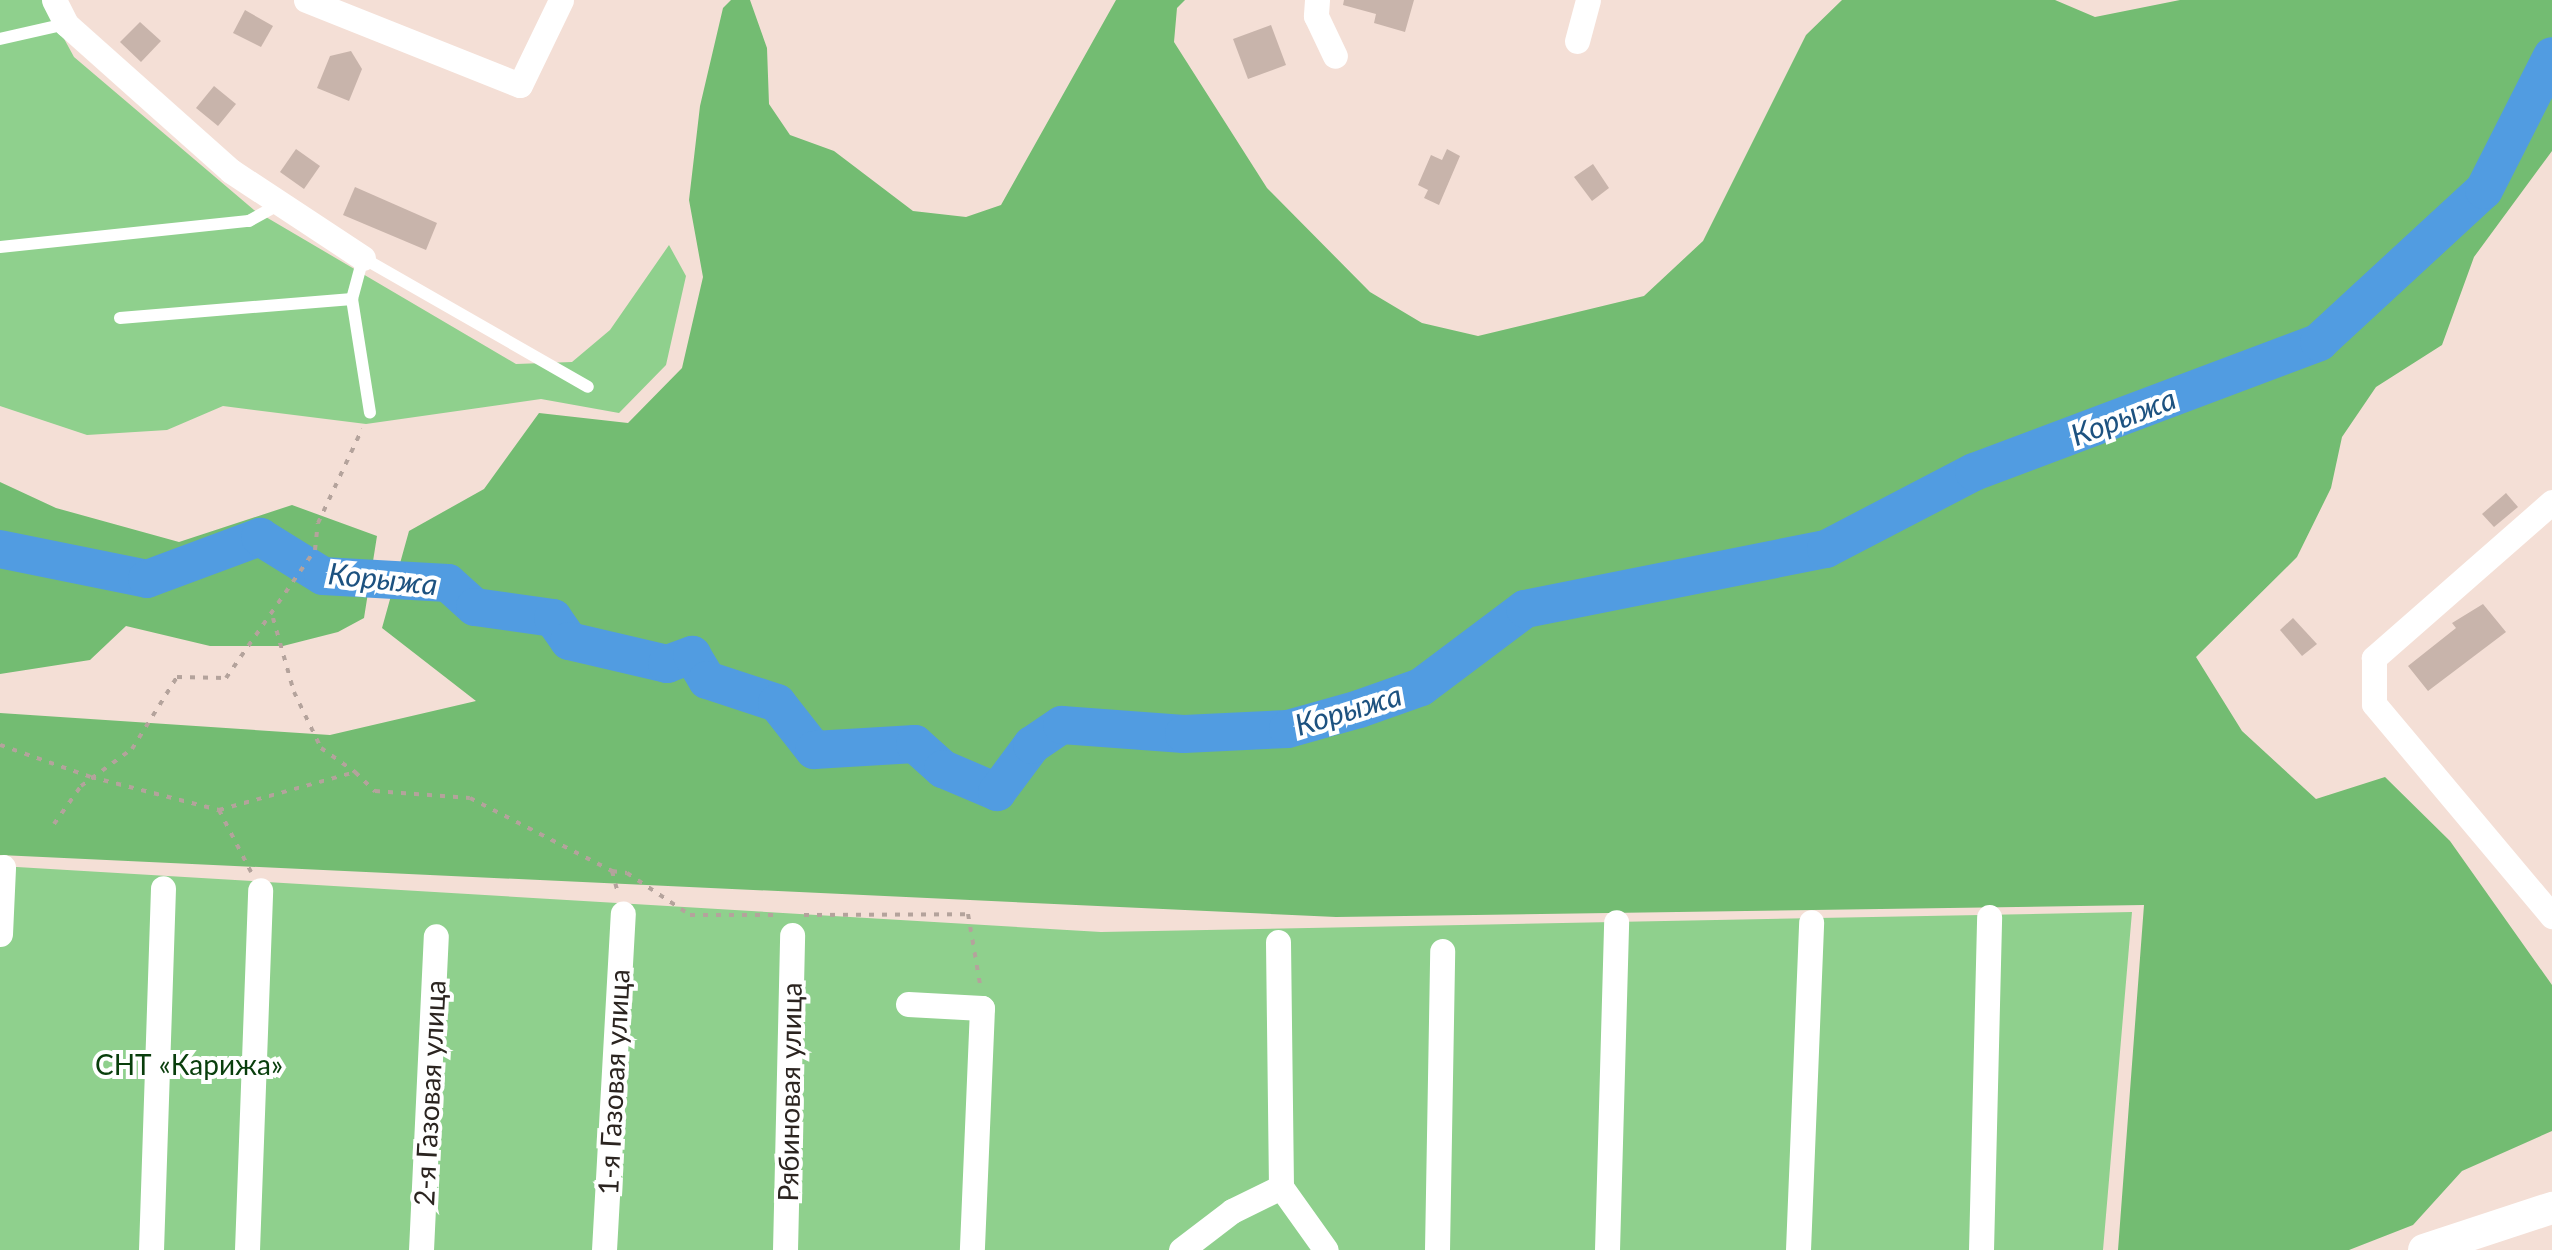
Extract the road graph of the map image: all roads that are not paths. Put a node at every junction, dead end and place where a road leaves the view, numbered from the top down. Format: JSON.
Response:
{"nodes":[{"id":1,"x":54,"y":0,"type":"edge"},
{"id":2,"x":306,"y":0,"type":"edge"},
{"id":3,"x":561,"y":0,"type":"edge"},
{"id":4,"x":1317,"y":0,"type":"edge"},
{"id":5,"x":1588,"y":0,"type":"edge"},
{"id":6,"x":66,"y":24,"type":"junction"},
{"id":7,"x":0,"y":39,"type":"edge"},
{"id":8,"x":1577,"y":41,"type":"dead end"},
{"id":9,"x":1335,"y":56,"type":"dead end"},
{"id":10,"x":278,"y":205,"type":"junction"},
{"id":11,"x":0,"y":247,"type":"edge"},
{"id":12,"x":363,"y":258,"type":"junction"},
{"id":13,"x":352,"y":299,"type":"junction"},
{"id":14,"x":120,"y":318,"type":"dead end"},
{"id":15,"x":588,"y":387,"type":"dead end"},
{"id":16,"x":370,"y":413,"type":"road end"},
{"id":17,"x":2552,"y":502,"type":"edge"},
{"id":18,"x":3,"y":867,"type":"dead end"},
{"id":19,"x":163,"y":888,"type":"dead end"},
{"id":20,"x":260,"y":890,"type":"road end"},
{"id":21,"x":623,"y":914,"type":"road end"},
{"id":22,"x":2552,"y":916,"type":"edge"},
{"id":23,"x":1989,"y":918,"type":"dead end"},
{"id":24,"x":1616,"y":922,"type":"dead end"},
{"id":25,"x":1811,"y":922,"type":"dead end"},
{"id":26,"x":0,"y":934,"type":"edge"},
{"id":27,"x":792,"y":935,"type":"dead end"},
{"id":28,"x":436,"y":936,"type":"dead end"},
{"id":29,"x":1278,"y":942,"type":"dead end"},
{"id":30,"x":1442,"y":951,"type":"dead end"},
{"id":31,"x":908,"y":1004,"type":"dead end"},
{"id":32,"x":1281,"y":1187,"type":"junction"},
{"id":33,"x":2552,"y":1208,"type":"edge"},
{"id":34,"x":150,"y":1250,"type":"edge"},
{"id":35,"x":247,"y":1250,"type":"edge"},
{"id":36,"x":421,"y":1250,"type":"edge"},
{"id":37,"x":604,"y":1250,"type":"edge"},
{"id":38,"x":785,"y":1250,"type":"edge"},
{"id":39,"x":972,"y":1250,"type":"edge"},
{"id":40,"x":1181,"y":1250,"type":"edge"},
{"id":41,"x":1326,"y":1250,"type":"edge"},
{"id":42,"x":1438,"y":1250,"type":"edge"},
{"id":43,"x":1606,"y":1250,"type":"edge"},
{"id":44,"x":1798,"y":1250,"type":"edge"},
{"id":45,"x":1981,"y":1250,"type":"edge"},
{"id":46,"x":2424,"y":1250,"type":"edge"}],
"edges":[{"from":1,"to":6,"type":"street"},
{"from":2,"to":3,"type":"street"},
{"from":4,"to":9,"type":"street"},
{"from":5,"to":8,"type":"street"},
{"from":6,"to":7,"type":"lane"},
{"from":6,"to":10,"type":"street"},
{"from":10,"to":11,"type":"lane"},
{"from":10,"to":12,"type":"street"},
{"from":12,"to":13,"type":"lane"},
{"from":12,"to":15,"type":"lane"},
{"from":13,"to":14,"type":"lane"},
{"from":13,"to":16,"type":"lane"},
{"from":17,"to":22,"type":"street"},
{"from":18,"to":26,"type":"street"},
{"from":19,"to":34,"type":"street"},
{"from":20,"to":35,"type":"street"},
{"from":21,"to":37,"type":"street","name":"1-я Газовая улица"},
{"from":23,"to":45,"type":"street"},
{"from":24,"to":43,"type":"street"},
{"from":25,"to":44,"type":"street"},
{"from":27,"to":38,"type":"street","name":"Рябиновая улица"},
{"from":28,"to":36,"type":"street","name":"2-я Газовая улица"},
{"from":29,"to":32,"type":"street"},
{"from":30,"to":42,"type":"street"},
{"from":31,"to":39,"type":"street"},
{"from":32,"to":40,"type":"street"},
{"from":32,"to":41,"type":"street"},
{"from":33,"to":46,"type":"street"}]}
